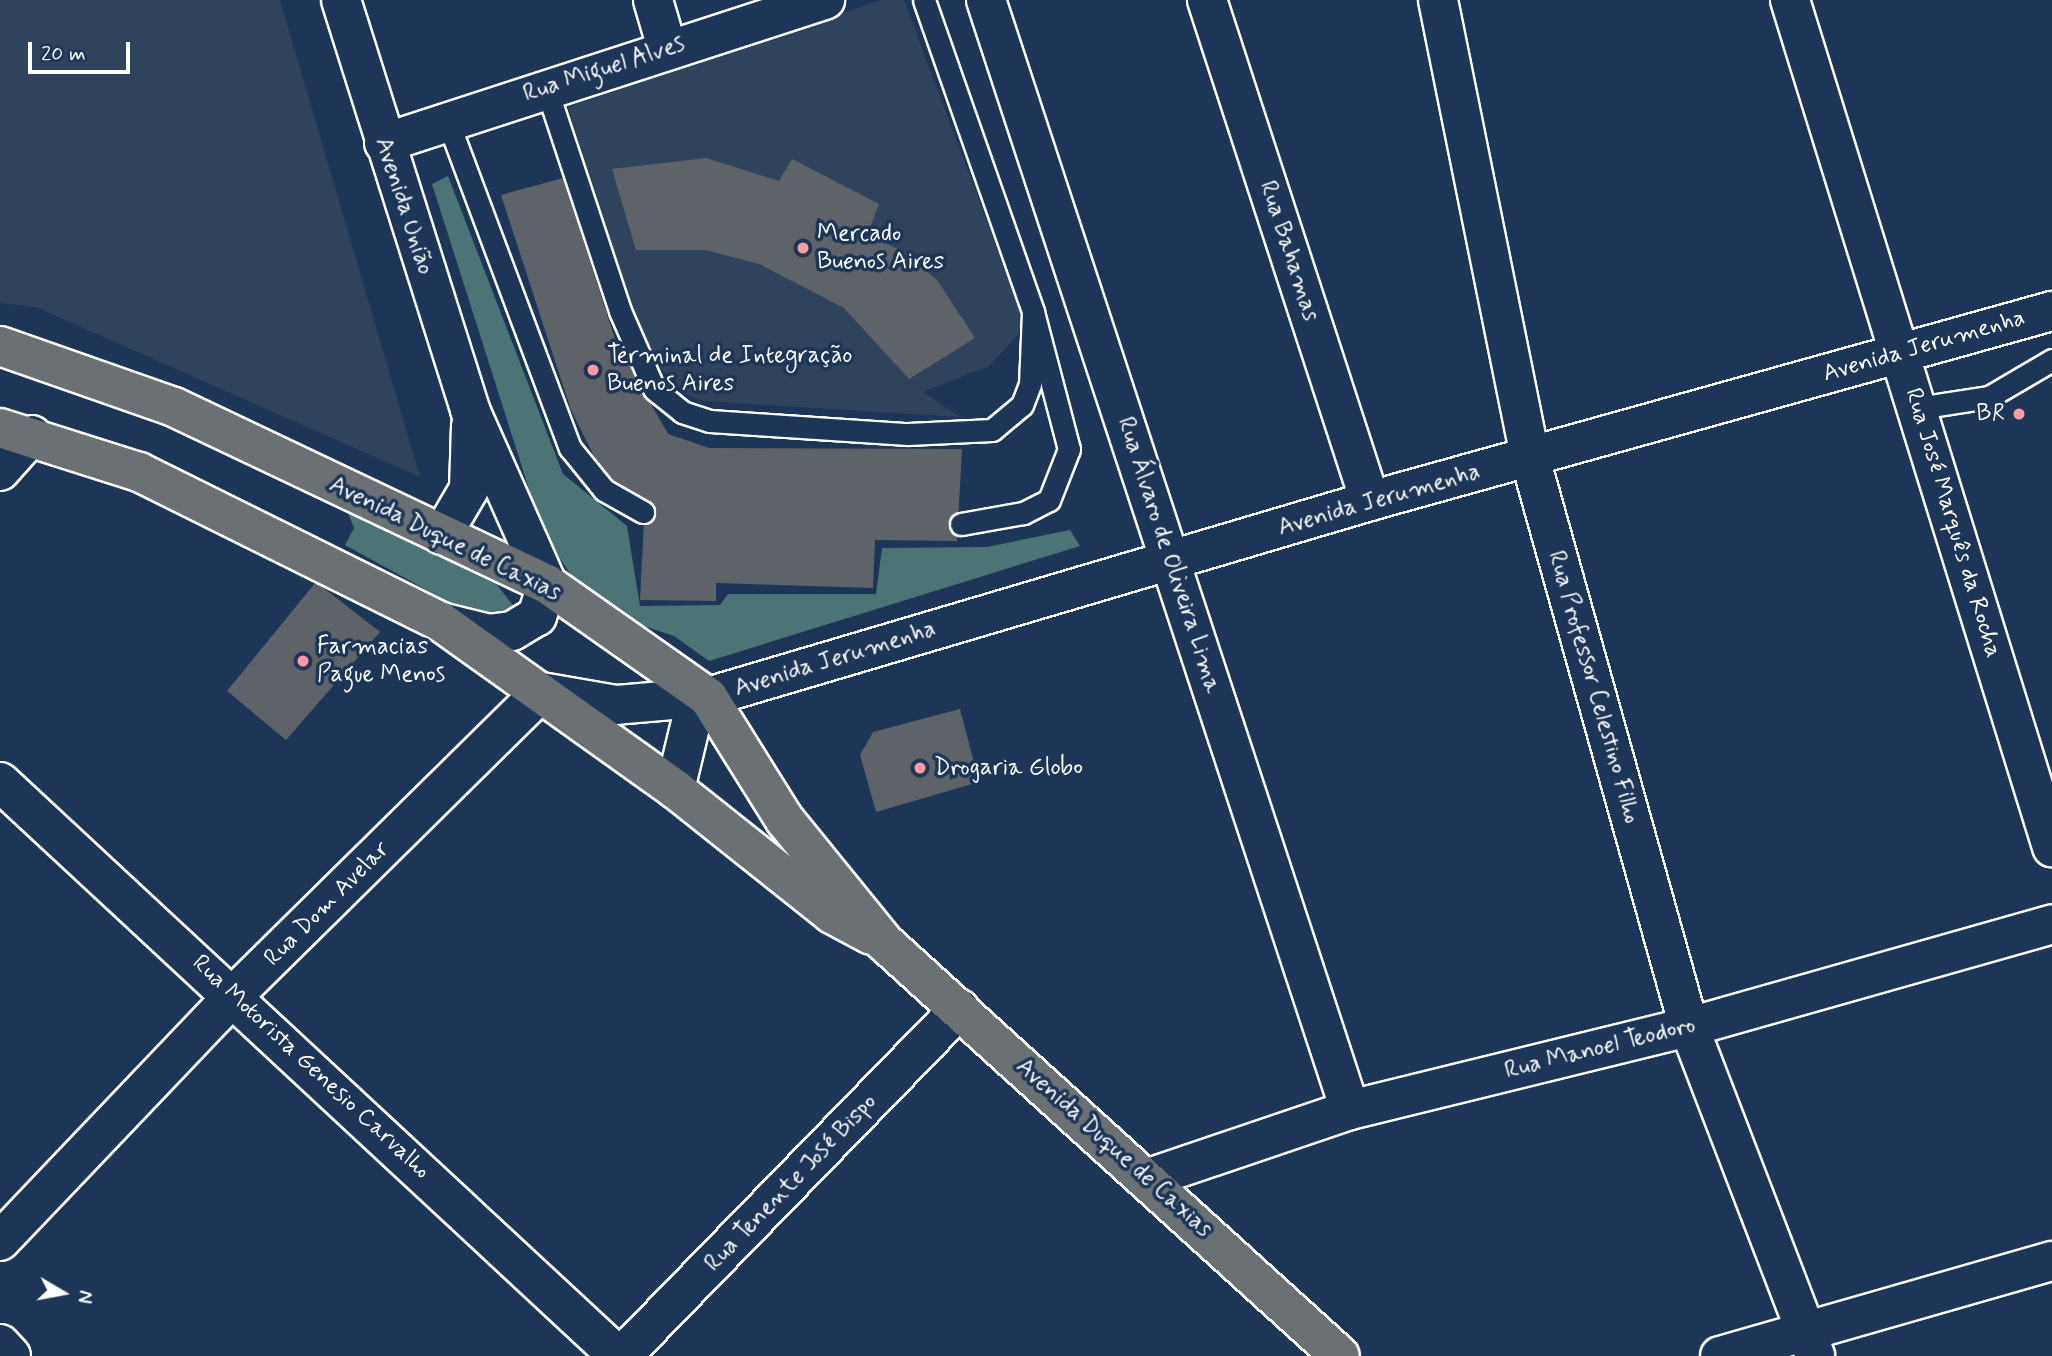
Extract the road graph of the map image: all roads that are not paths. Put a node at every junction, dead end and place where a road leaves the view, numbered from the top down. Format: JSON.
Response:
{"nodes":[{"id":1,"x":341,"y":0,"type":"edge"},
{"id":2,"x":653,"y":0,"type":"edge"},
{"id":3,"x":825,"y":0,"type":"edge"},
{"id":4,"x":924,"y":0,"type":"edge"},
{"id":5,"x":986,"y":0,"type":"edge"},
{"id":6,"x":1208,"y":0,"type":"edge"},
{"id":7,"x":1438,"y":0,"type":"edge"},
{"id":8,"x":1790,"y":0,"type":"edge"},
{"id":9,"x":667,"y":48,"type":"junction"},
{"id":10,"x":546,"y":87,"type":"junction"},
{"id":11,"x":448,"y":122,"type":"junction"},
{"id":12,"x":384,"y":143,"type":"junction"},
{"id":13,"x":2052,"y":311,"type":"edge"},
{"id":14,"x":1032,"y":312,"type":"junction"},
{"id":15,"x":0,"y":346,"type":"edge"},
{"id":16,"x":1901,"y":352,"type":"junction"},
{"id":17,"x":2052,"y":359,"type":"edge"},
{"id":18,"x":1918,"y":408,"type":"junction"},
{"id":19,"x":470,"y":410,"type":"junction"},
{"id":20,"x":16,"y":431,"type":"edge"},
{"id":21,"x":1530,"y":458,"type":"junction"},
{"id":22,"x":0,"y":471,"type":"edge"},
{"id":23,"x":1370,"y":501,"type":"junction"},
{"id":24,"x":643,"y":512,"type":"dead end"},
{"id":25,"x":961,"y":524,"type":"dead end"},
{"id":26,"x":442,"y":535,"type":"junction"},
{"id":27,"x":1170,"y":559,"type":"junction"},
{"id":28,"x":547,"y":584,"type":"junction"},
{"id":29,"x":442,"y":622,"type":"junction"},
{"id":30,"x":541,"y":692,"type":"junction"},
{"id":31,"x":708,"y":697,"type":"junction"},
{"id":32,"x":0,"y":782,"type":"edge"},
{"id":33,"x":675,"y":789,"type":"junction"},
{"id":34,"x":2052,"y":847,"type":"edge"},
{"id":35,"x":2052,"y":924,"type":"edge"},
{"id":36,"x":884,"y":943,"type":"junction"},
{"id":37,"x":235,"y":994,"type":"junction"},
{"id":38,"x":959,"y":1009,"type":"junction"},
{"id":39,"x":1689,"y":1027,"type":"junction"},
{"id":40,"x":1350,"y":1110,"type":"junction"},
{"id":41,"x":1149,"y":1178,"type":"junction"},
{"id":42,"x":0,"y":1241,"type":"edge"},
{"id":43,"x":2052,"y":1261,"type":"edge"},
{"id":44,"x":0,"y":1345,"type":"edge"},
{"id":45,"x":1810,"y":1345,"type":"edge"},
{"id":46,"x":11,"y":1356,"type":"edge"},
{"id":47,"x":620,"y":1356,"type":"edge"},
{"id":48,"x":1340,"y":1356,"type":"edge"},
{"id":49,"x":1720,"y":1356,"type":"edge"}],
"edges":[{"from":1,"to":12,"type":"street","name":"Avenida União"},
{"from":2,"to":9,"type":"street"},
{"from":3,"to":9,"type":"street","name":"Rua Miguel Alves"},
{"from":4,"to":14,"type":"lane"},
{"from":5,"to":27,"type":"street","name":"Rua Álvaro de Oliveira Lima"},
{"from":6,"to":23,"type":"street","name":"Rua Bahamas"},
{"from":7,"to":21,"type":"street","name":"Rua Professor Celestino Filho"},
{"from":8,"to":16,"type":"street","name":"Rua José Marquês da Rocha"},
{"from":9,"to":10,"type":"street","name":"Rua Miguel Alves"},
{"from":10,"to":11,"type":"street","name":"Rua Miguel Alves"},
{"from":10,"to":14,"type":"lane"},
{"from":11,"to":12,"type":"street","name":"Rua Miguel Alves"},
{"from":11,"to":24,"type":"lane"},
{"from":12,"to":19,"type":"street","name":"Avenida União"},
{"from":13,"to":16,"type":"street","name":"Avenida Jerumenha"},
{"from":14,"to":25,"type":"lane"},
{"from":15,"to":26,"type":"main road","name":"Avenida Duque de Caxias"},
{"from":16,"to":18,"type":"street","name":"Rua José Marquês da Rocha"},
{"from":16,"to":21,"type":"street","name":"Avenida Jerumenha"},
{"from":17,"to":18,"type":"lane"},
{"from":18,"to":34,"type":"street","name":"Rua José Marquês da Rocha"},
{"from":19,"to":26,"type":"street","name":"Avenida União"},
{"from":19,"to":28,"type":"street","name":"Avenida União"},
{"from":20,"to":22,"type":"street"},
{"from":20,"to":29,"type":"main road"},
{"from":21,"to":23,"type":"street","name":"Avenida Jerumenha"},
{"from":21,"to":39,"type":"street","name":"Rua Professor Celestino Filho"},
{"from":23,"to":27,"type":"street","name":"Avenida Jerumenha"},
{"from":26,"to":28,"type":"main road","name":"Avenida Duque de Caxias"},
{"from":27,"to":31,"type":"street","name":"Avenida Jerumenha"},
{"from":27,"to":40,"type":"street","name":"Rua Álvaro de Oliveira Lima"},
{"from":28,"to":29,"type":"street"},
{"from":28,"to":31,"type":"main road","name":"Avenida Duque de Caxias"},
{"from":29,"to":30,"type":"main road"},
{"from":30,"to":31,"type":"street","name":"Avenida Jerumenha"},
{"from":30,"to":33,"type":"main road","name":"Avenida Duque de Caxias"},
{"from":30,"to":37,"type":"street","name":"Rua Dom Avelar"},
{"from":31,"to":33,"type":"street"},
{"from":31,"to":36,"type":"main road","name":"Avenida Duque de Caxias"},
{"from":32,"to":37,"type":"street","name":"Rua Motorista Genesio Carvalho"},
{"from":33,"to":36,"type":"main road","name":"Avenida Duque de Caxias"},
{"from":35,"to":39,"type":"street","name":"Rua Manoel Teodoro"},
{"from":36,"to":38,"type":"main road","name":"Avenida Duque de Caxias"},
{"from":37,"to":42,"type":"street","name":"Rua Dom Avelar"},
{"from":37,"to":47,"type":"street","name":"Rua Motorista Genesio Carvalho"},
{"from":38,"to":41,"type":"main road","name":"Avenida Duque de Caxias"},
{"from":38,"to":47,"type":"street","name":"Rua Tenente José Bispo"},
{"from":39,"to":40,"type":"street","name":"Rua Manoel Teodoro"},
{"from":39,"to":45,"type":"street","name":"Rua Professor Celestino Filho"},
{"from":40,"to":41,"type":"street","name":"Rua Manoel Teodoro"},
{"from":41,"to":48,"type":"main road","name":"Avenida Duque de Caxias"},
{"from":43,"to":45,"type":"street"},
{"from":44,"to":46,"type":"street"},
{"from":45,"to":49,"type":"street"}]}
